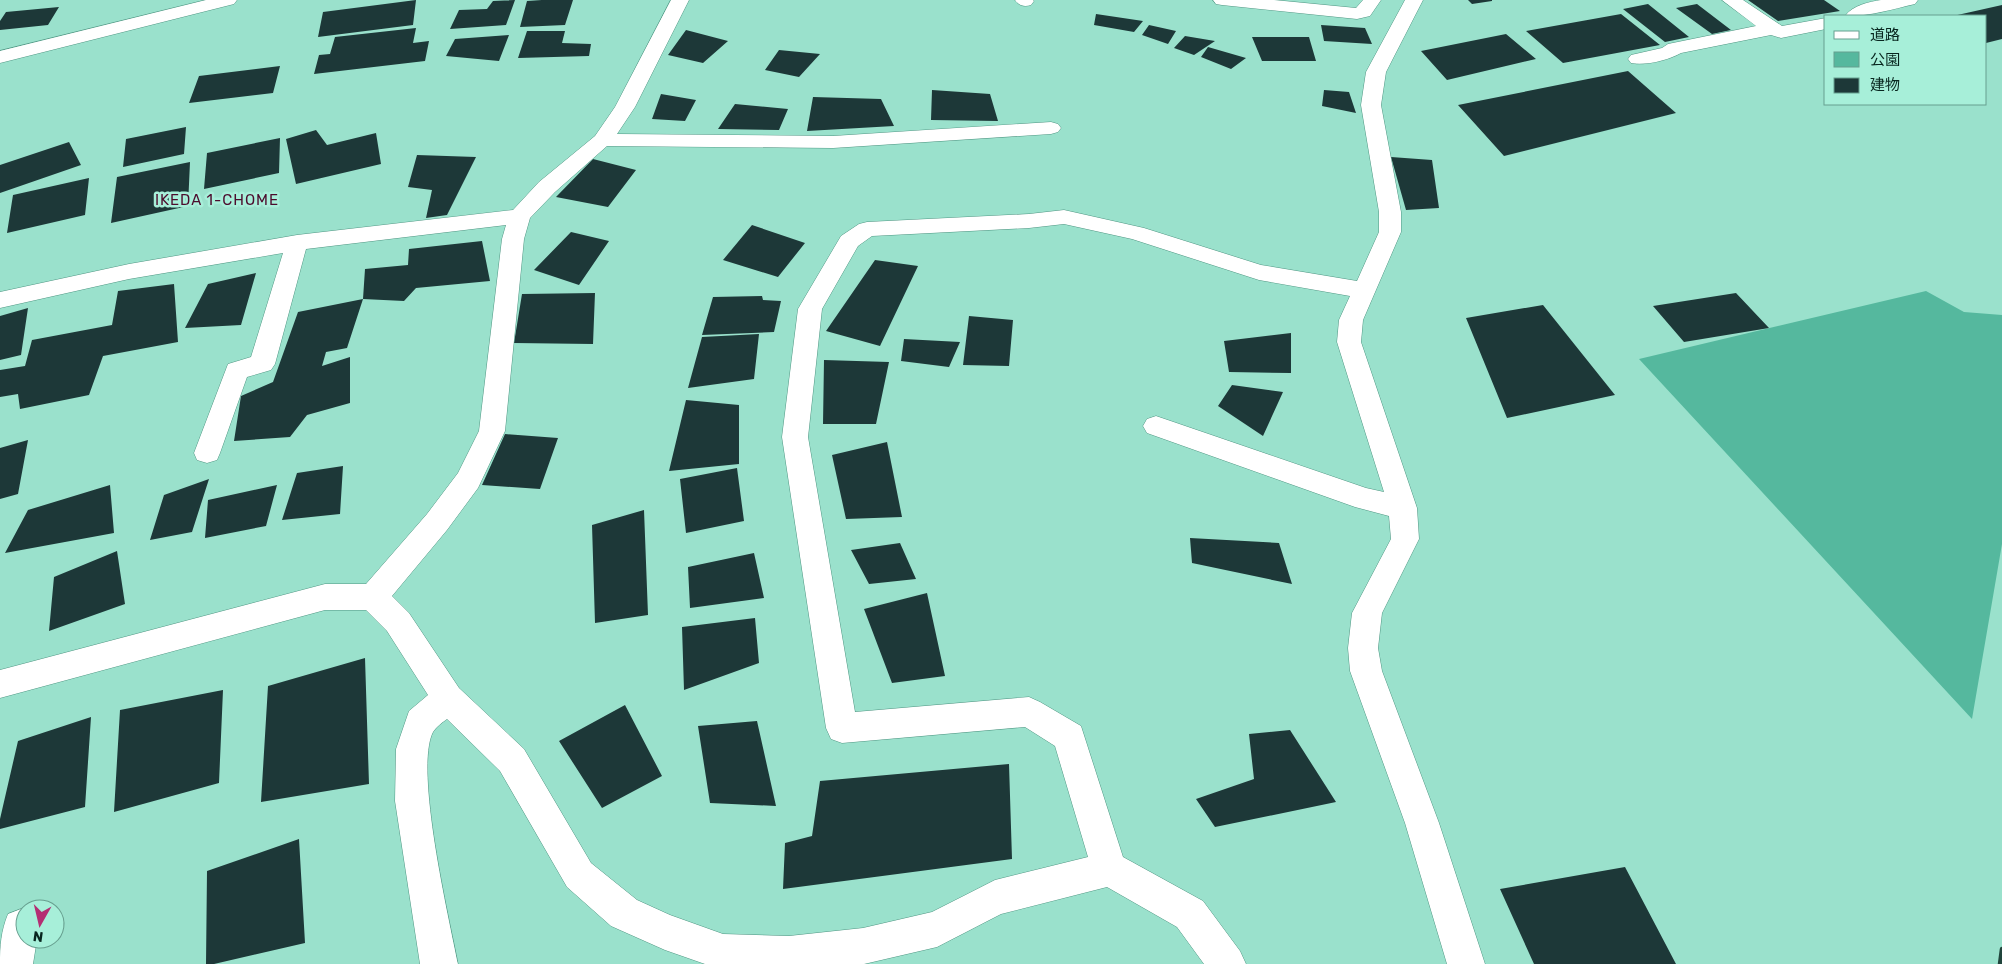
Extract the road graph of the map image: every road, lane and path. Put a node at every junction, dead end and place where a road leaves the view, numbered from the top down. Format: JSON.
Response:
{"nodes":[{"id":1,"x":228,"y":0,"type":"edge"},
{"id":2,"x":680,"y":0,"type":"edge"},
{"id":3,"x":1222,"y":0,"type":"edge"},
{"id":4,"x":1372,"y":0,"type":"edge"},
{"id":5,"x":1414,"y":0,"type":"edge"},
{"id":6,"x":1732,"y":0,"type":"edge"},
{"id":7,"x":1909,"y":0,"type":"edge"},
{"id":8,"x":1856,"y":15,"type":"edge"},
{"id":9,"x":1824,"y":23,"type":"edge"},
{"id":10,"x":1772,"y":29,"type":"junction"},
{"id":11,"x":0,"y":57,"type":"edge"},
{"id":12,"x":1638,"y":58,"type":"dead end"},
{"id":13,"x":1051,"y":128,"type":"dead end"},
{"id":14,"x":602,"y":140,"type":"junction"},
{"id":15,"x":520,"y":216,"type":"junction"},
{"id":16,"x":297,"y":242,"type":"junction"},
{"id":17,"x":1364,"y":290,"type":"junction"},
{"id":18,"x":0,"y":300,"type":"edge"},
{"id":19,"x":1156,"y":426,"type":"dead end"},
{"id":20,"x":207,"y":453,"type":"dead end"},
{"id":21,"x":1403,"y":508,"type":"junction"},
{"id":22,"x":373,"y":597,"type":"junction"},
{"id":23,"x":0,"y":684,"type":"edge"},
{"id":24,"x":448,"y":698,"type":"junction"},
{"id":25,"x":1109,"y":869,"type":"junction"},
{"id":26,"x":17,"y":949,"type":"edge"},
{"id":27,"x":14,"y":964,"type":"edge"},
{"id":28,"x":439,"y":964,"type":"edge"},
{"id":29,"x":1226,"y":964,"type":"edge"},
{"id":30,"x":1466,"y":964,"type":"edge"}],
"edges":[{"from":1,"to":11,"type":"street"},
{"from":2,"to":14,"type":"street"},
{"from":3,"to":4,"type":"street"},
{"from":5,"to":17,"type":"street"},
{"from":6,"to":10,"type":"street"},
{"from":7,"to":8,"type":"street"},
{"from":9,"to":10,"type":"street"},
{"from":10,"to":12,"type":"street"},
{"from":13,"to":14,"type":"street"},
{"from":14,"to":15,"type":"street"},
{"from":15,"to":16,"type":"street"},
{"from":15,"to":22,"type":"street"},
{"from":16,"to":18,"type":"street"},
{"from":16,"to":20,"type":"street"},
{"from":17,"to":21,"type":"street"},
{"from":17,"to":25,"type":"street"},
{"from":19,"to":21,"type":"street"},
{"from":21,"to":30,"type":"street"},
{"from":22,"to":23,"type":"street"},
{"from":22,"to":24,"type":"street"},
{"from":24,"to":25,"type":"street"},
{"from":24,"to":28,"type":"street"},
{"from":25,"to":29,"type":"street"},
{"from":26,"to":27,"type":"street"}]}
